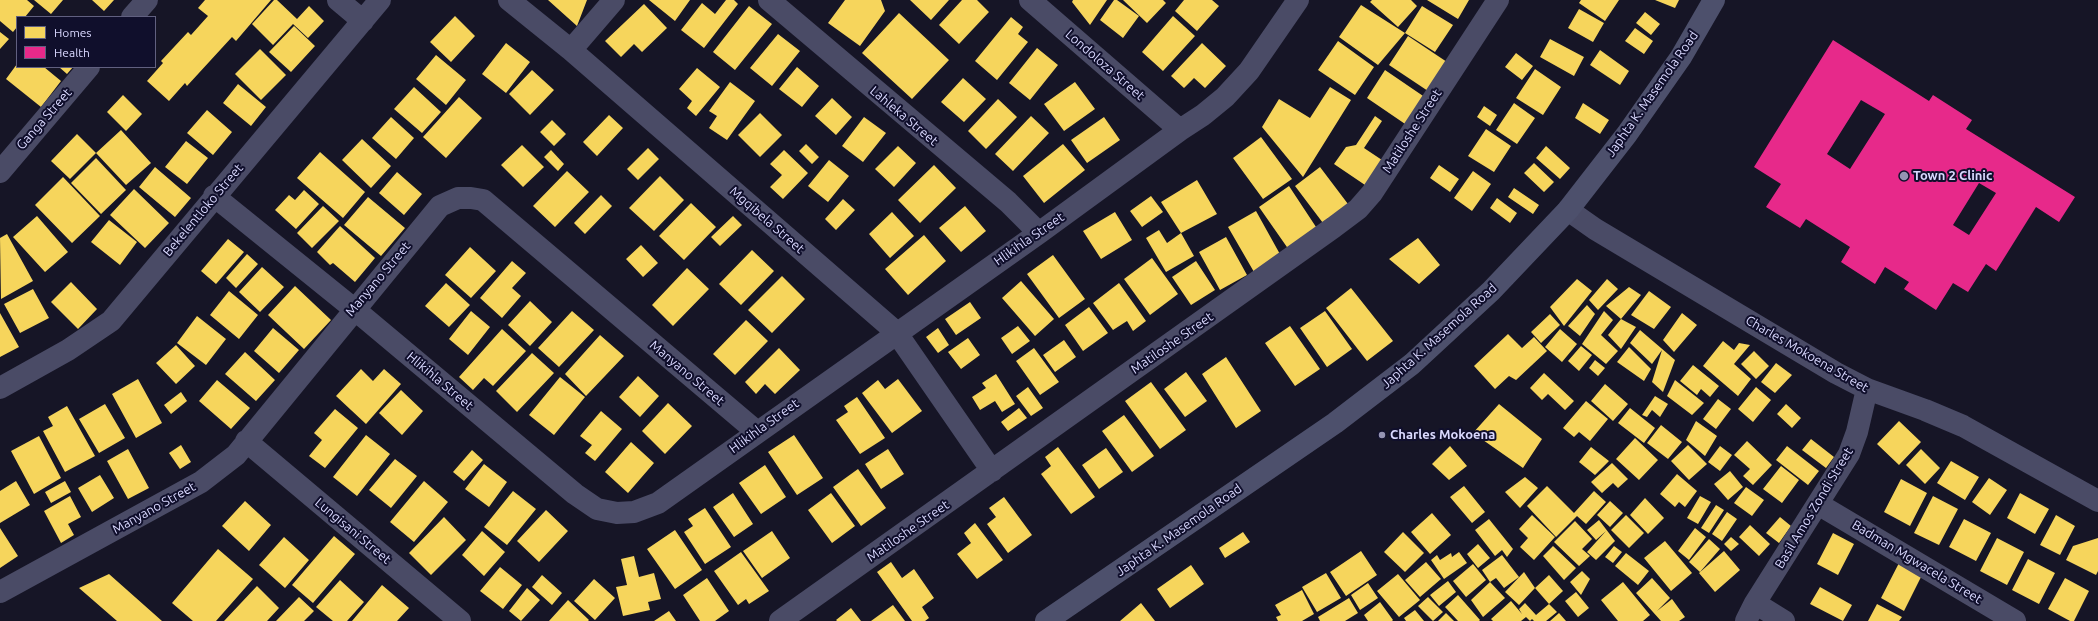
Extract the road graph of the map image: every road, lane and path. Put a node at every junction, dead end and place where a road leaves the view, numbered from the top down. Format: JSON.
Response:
{"nodes":[{"id":1,"x":146,"y":0,"type":"edge"},
{"id":2,"x":338,"y":0,"type":"edge"},
{"id":3,"x":380,"y":0,"type":"edge"},
{"id":4,"x":508,"y":0,"type":"edge"},
{"id":5,"x":614,"y":0,"type":"edge"},
{"id":6,"x":769,"y":0,"type":"edge"},
{"id":7,"x":1030,"y":0,"type":"edge"},
{"id":8,"x":1498,"y":0,"type":"edge"},
{"id":9,"x":1714,"y":0,"type":"edge"},
{"id":10,"x":1294,"y":2,"type":"edge"},
{"id":11,"x":133,"y":16,"type":"edge"},
{"id":12,"x":363,"y":21,"type":"junction"},
{"id":13,"x":571,"y":50,"type":"junction"},
{"id":14,"x":88,"y":68,"type":"edge"},
{"id":15,"x":1180,"y":130,"type":"junction"},
{"id":16,"x":0,"y":172,"type":"edge"},
{"id":17,"x":214,"y":196,"type":"junction"},
{"id":18,"x":1568,"y":210,"type":"junction"},
{"id":19,"x":1039,"y":233,"type":"junction"},
{"id":20,"x":354,"y":309,"type":"junction"},
{"id":21,"x":896,"y":332,"type":"junction"},
{"id":22,"x":0,"y":388,"type":"edge"},
{"id":23,"x":1867,"y":389,"type":"junction"},
{"id":24,"x":757,"y":432,"type":"junction"},
{"id":25,"x":246,"y":441,"type":"junction"},
{"id":26,"x":992,"y":471,"type":"junction"},
{"id":27,"x":2098,"y":501,"type":"edge"},
{"id":28,"x":1818,"y":504,"type":"junction"},
{"id":29,"x":0,"y":592,"type":"edge"},
{"id":30,"x":1750,"y":612,"type":"edge"},
{"id":31,"x":460,"y":621,"type":"edge"},
{"id":32,"x":780,"y":621,"type":"edge"},
{"id":33,"x":1046,"y":621,"type":"edge"},
{"id":34,"x":1784,"y":621,"type":"edge"},
{"id":35,"x":2015,"y":621,"type":"edge"}],
"edges":[{"from":1,"to":11,"type":"street"},
{"from":2,"to":12,"type":"street"},
{"from":3,"to":12,"type":"street","name":"Bekelentloko Street"},
{"from":4,"to":13,"type":"street","name":"Mgqibela Street"},
{"from":5,"to":13,"type":"street"},
{"from":6,"to":19,"type":"street","name":"Lahleka Street"},
{"from":7,"to":15,"type":"street","name":"Londoloza Street"},
{"from":8,"to":26,"type":"street","name":"Matiloshe Street"},
{"from":9,"to":18,"type":"main road","name":"Japhta K. Masemola Road"},
{"from":10,"to":15,"type":"street","name":"Hlikihla Street"},
{"from":12,"to":17,"type":"street","name":"Bekelentloko Street"},
{"from":13,"to":21,"type":"street","name":"Mgqibela Street"},
{"from":14,"to":16,"type":"street","name":"Ganga Street"},
{"from":15,"to":19,"type":"street","name":"Hlikihla Street"},
{"from":17,"to":20,"type":"street","name":"Hlikihla Street"},
{"from":17,"to":22,"type":"street","name":"Bekelentloko Street"},
{"from":18,"to":23,"type":"street","name":"Charles Mokoena Street"},
{"from":18,"to":33,"type":"main road","name":"Japhta K. Masemola Road"},
{"from":19,"to":21,"type":"street","name":"Hlikihla Street"},
{"from":20,"to":24,"type":"street","name":"Hlikihla Street"},
{"from":20,"to":24,"type":"street","name":"Manyano Street"},
{"from":20,"to":25,"type":"street","name":"Manyano Street"},
{"from":21,"to":24,"type":"street","name":"Hlikihla Street"},
{"from":21,"to":26,"type":"street","name":"Mgqibela Street"},
{"from":23,"to":27,"type":"street","name":"Charles Mokoena Street"},
{"from":23,"to":28,"type":"street","name":"Basil Amos Zondi Street"},
{"from":25,"to":29,"type":"street","name":"Manyano Street"},
{"from":25,"to":31,"type":"street","name":"Lungisani Street"},
{"from":26,"to":32,"type":"street","name":"Matiloshe Street"},
{"from":28,"to":30,"type":"street","name":"Basil Amos Zondi Street"},
{"from":28,"to":35,"type":"street","name":"Badman Mgwacela Street"},
{"from":30,"to":34,"type":"street"}]}
